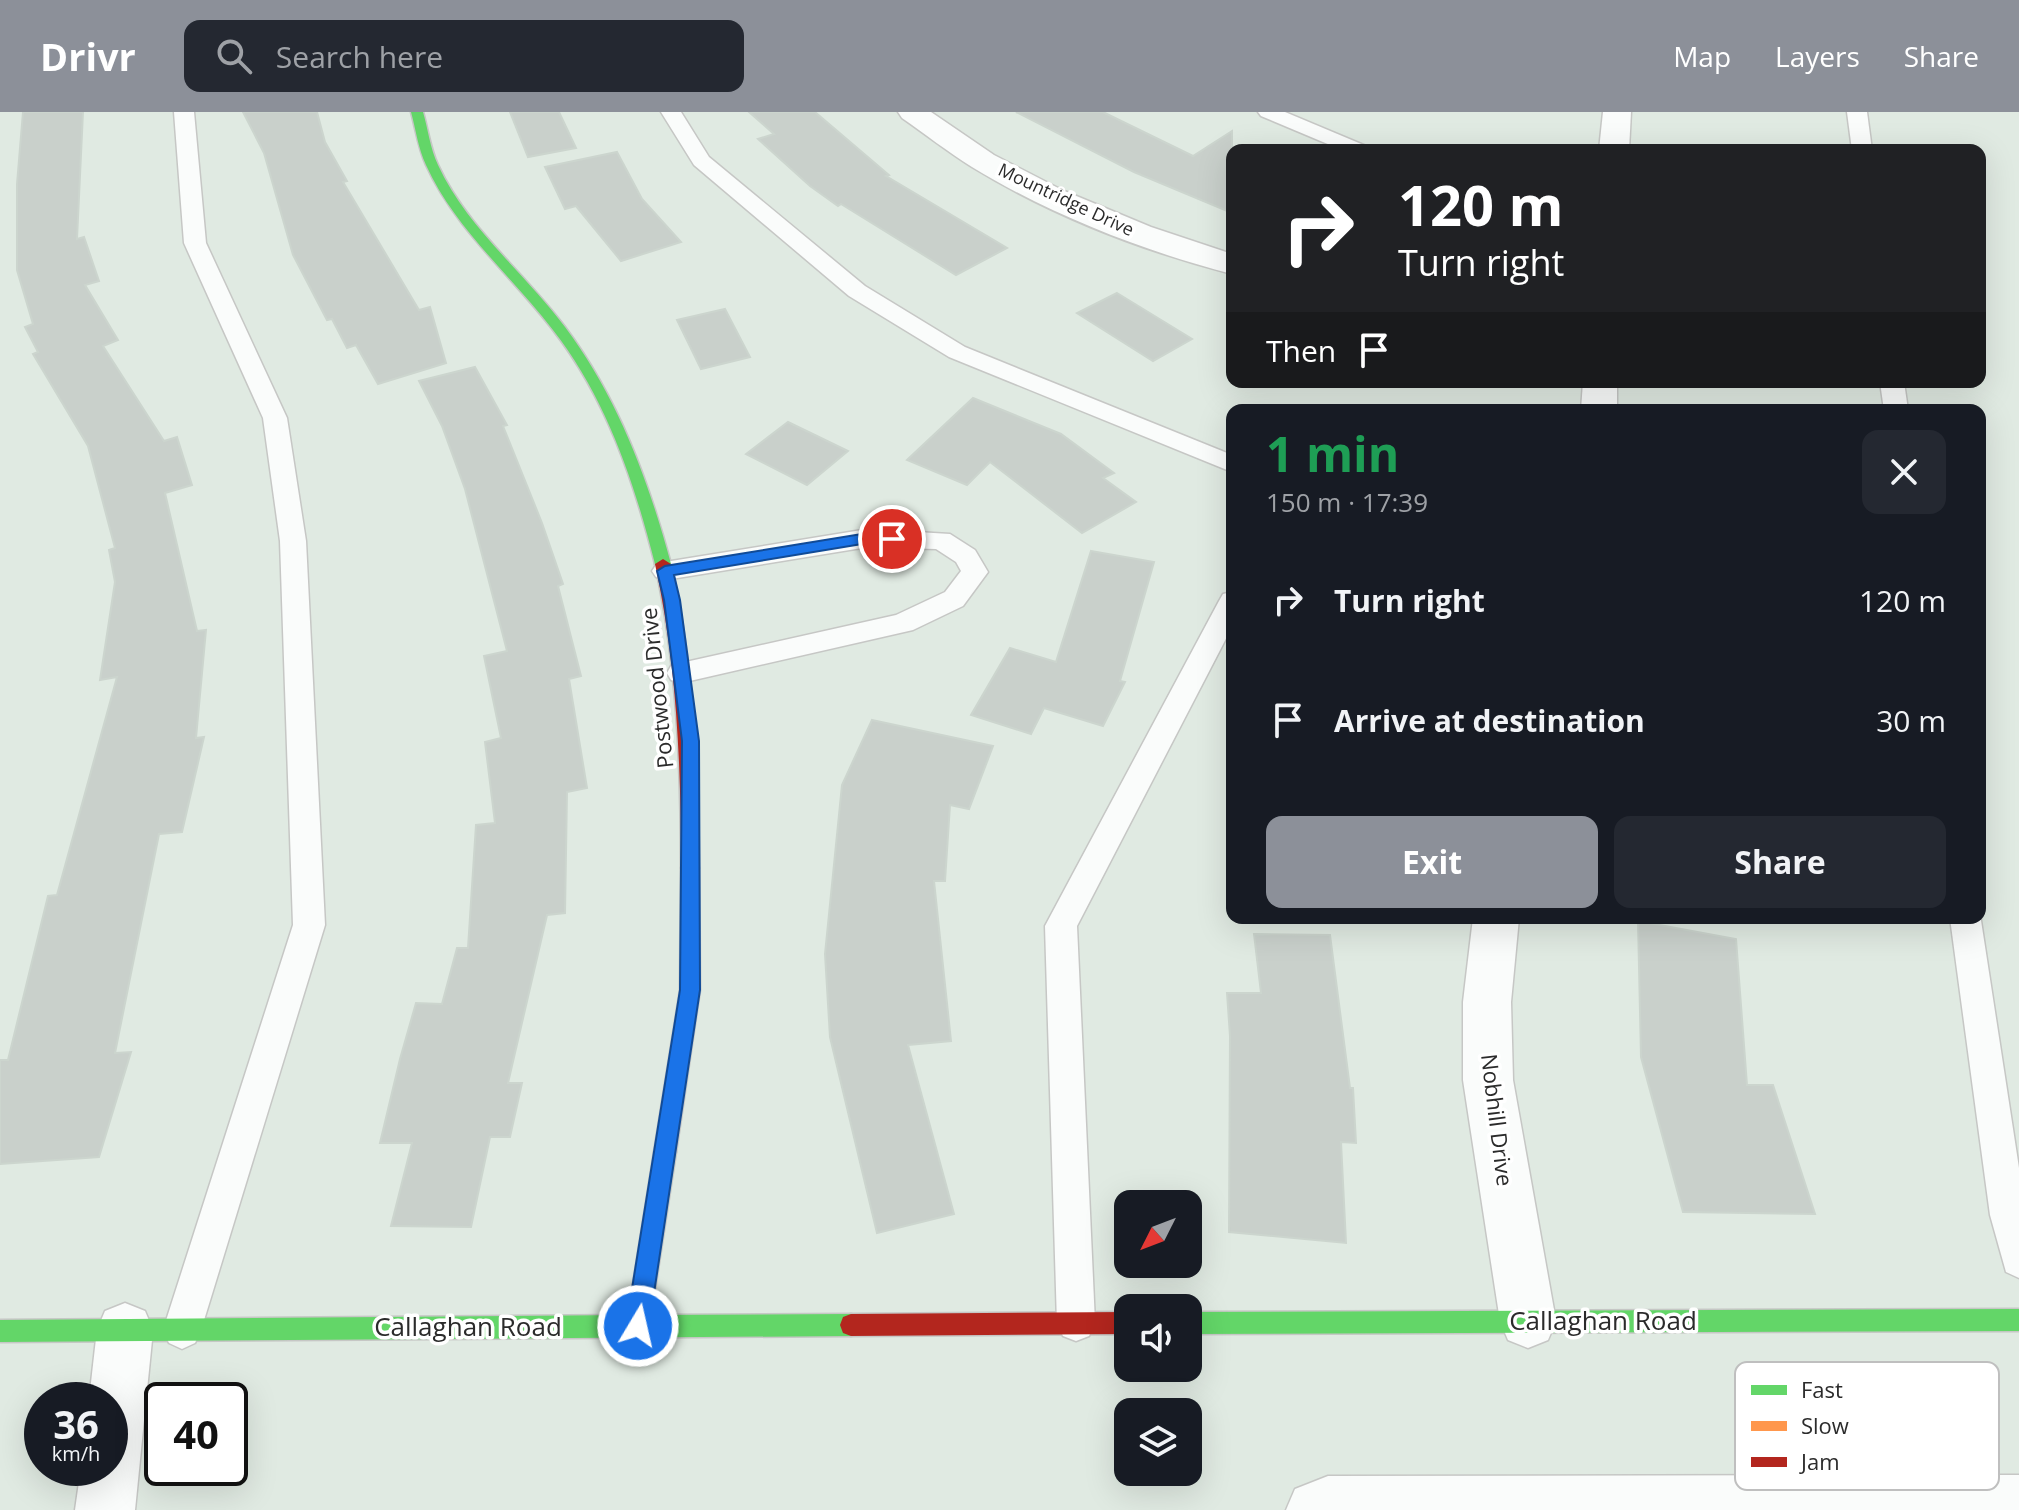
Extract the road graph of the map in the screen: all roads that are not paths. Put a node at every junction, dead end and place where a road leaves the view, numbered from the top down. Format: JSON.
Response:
{"nodes":[{"id":1,"x":184,"y":112,"type":"edge"},
{"id":2,"x":417,"y":112,"type":"edge"},
{"id":3,"x":671,"y":112,"type":"edge"},
{"id":4,"x":912,"y":112,"type":"edge"},
{"id":5,"x":1268,"y":112,"type":"edge"},
{"id":6,"x":1617,"y":112,"type":"edge"},
{"id":7,"x":1857,"y":112,"type":"edge"},
{"id":8,"x":1345,"y":144,"type":"edge"},
{"id":9,"x":1614,"y":144,"type":"edge"},
{"id":10,"x":1861,"y":144,"type":"edge"},
{"id":11,"x":1226,"y":262,"type":"edge"},
{"id":12,"x":1226,"y":462,"type":"edge"},
{"id":13,"x":665,"y":571,"type":"junction"},
{"id":14,"x":1226,"y":612,"type":"edge"},
{"id":15,"x":681,"y":673,"type":"junction"},
{"id":16,"x":1495,"y":924,"type":"edge"},
{"id":17,"x":1967,"y":924,"type":"edge"},
{"id":18,"x":2019,"y":1260,"type":"edge"},
{"id":19,"x":2019,"y":1320,"type":"edge"},
{"id":20,"x":1528,"y":1321,"type":"junction"},
{"id":21,"x":1076,"y":1323,"type":"junction"},
{"id":22,"x":1114,"y":1323,"type":"edge"},
{"id":23,"x":1202,"y":1323,"type":"edge"},
{"id":24,"x":638,"y":1326,"type":"junction"},
{"id":25,"x":125,"y":1330,"type":"junction"},
{"id":26,"x":182,"y":1330,"type":"junction"},
{"id":27,"x":0,"y":1331,"type":"edge"},
{"id":28,"x":119,"y":1382,"type":"edge"},
{"id":29,"x":108,"y":1486,"type":"edge"},
{"id":30,"x":2019,"y":1505,"type":"edge"},
{"id":31,"x":105,"y":1510,"type":"edge"},
{"id":32,"x":1316,"y":1510,"type":"edge"}],
"edges":[{"from":1,"to":26,"type":"lane"},
{"from":2,"to":13,"type":"street","name":"Postwood Drive"},
{"from":3,"to":12,"type":"lane"},
{"from":4,"to":11,"type":"street","name":"Mountridge Drive"},
{"from":5,"to":8,"type":"lane"},
{"from":6,"to":9,"type":"street"},
{"from":7,"to":10,"type":"lane"},
{"from":13,"to":15,"type":"street","name":"Postwood Drive"},
{"from":13,"to":15,"type":"lane"},
{"from":14,"to":21,"type":"lane"},
{"from":15,"to":24,"type":"street","name":"Postwood Drive"},
{"from":16,"to":20,"type":"street","name":"Nobhill Drive"},
{"from":17,"to":18,"type":"lane"},
{"from":19,"to":20,"type":"street","name":"Callaghan Road"},
{"from":20,"to":23,"type":"street","name":"Callaghan Road"},
{"from":21,"to":22,"type":"street","name":"Callaghan Road"},
{"from":21,"to":24,"type":"street","name":"Callaghan Road"},
{"from":24,"to":26,"type":"street","name":"Callaghan Road"},
{"from":25,"to":26,"type":"street","name":"Callaghan Road"},
{"from":25,"to":27,"type":"street","name":"Callaghan Road"},
{"from":25,"to":28,"type":"street"},
{"from":29,"to":31,"type":"street"},
{"from":30,"to":32,"type":"street"}]}
